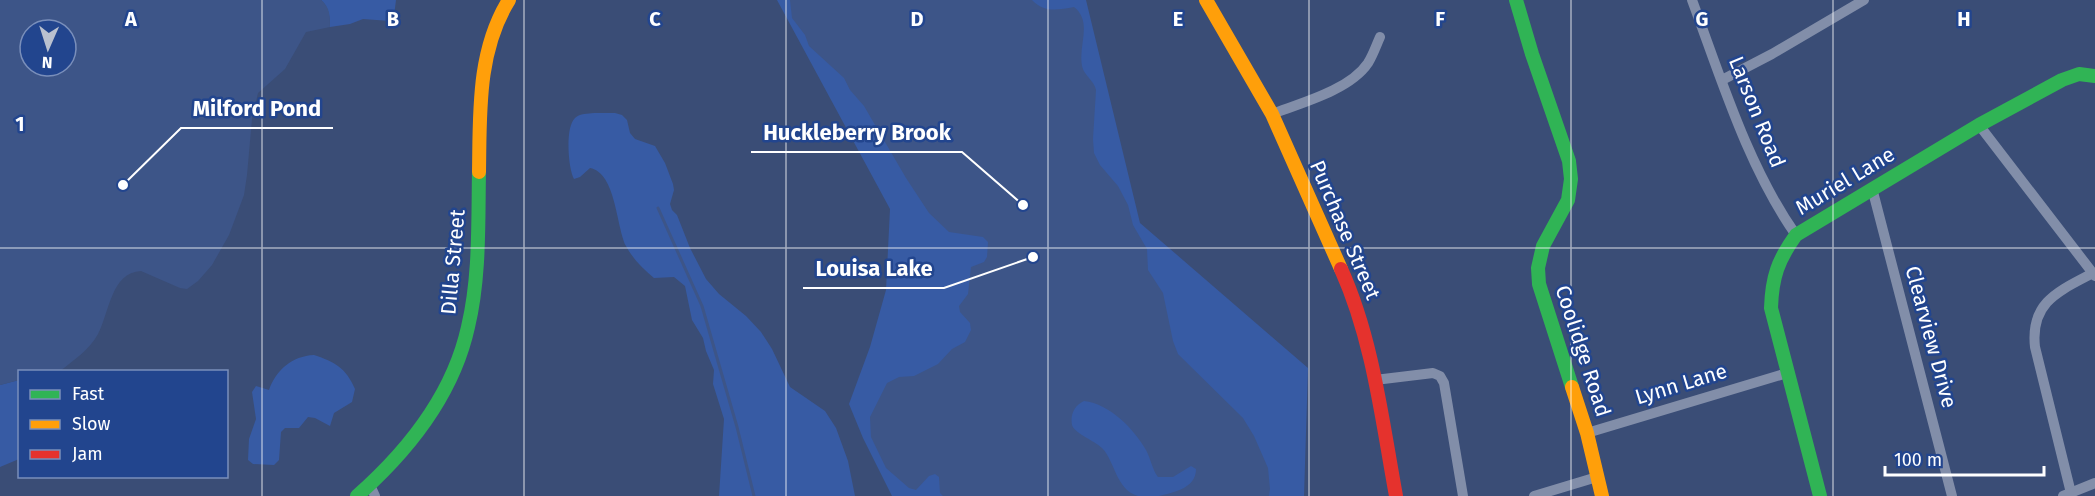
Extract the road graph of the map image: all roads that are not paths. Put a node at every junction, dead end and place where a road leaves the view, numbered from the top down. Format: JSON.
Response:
{"nodes":[{"id":1,"x":509,"y":0,"type":"edge"},
{"id":2,"x":1206,"y":0,"type":"edge"},
{"id":3,"x":1516,"y":0,"type":"edge"},
{"id":4,"x":1692,"y":0,"type":"edge"},
{"id":5,"x":1863,"y":0,"type":"edge"},
{"id":6,"x":1380,"y":37,"type":"dead end"},
{"id":7,"x":2095,"y":76,"type":"edge"},
{"id":8,"x":1722,"y":80,"type":"junction"},
{"id":9,"x":1272,"y":114,"type":"junction"},
{"id":10,"x":1979,"y":125,"type":"junction"},
{"id":11,"x":1872,"y":188,"type":"junction"},
{"id":12,"x":1796,"y":235,"type":"junction"},
{"id":13,"x":2094,"y":275,"type":"edge"},
{"id":14,"x":1787,"y":374,"type":"junction"},
{"id":15,"x":1375,"y":380,"type":"junction"},
{"id":16,"x":1587,"y":434,"type":"junction"},
{"id":17,"x":1597,"y":477,"type":"junction"},
{"id":18,"x":2095,"y":483,"type":"edge"},
{"id":19,"x":373,"y":490,"type":"edge"},
{"id":20,"x":2067,"y":494,"type":"edge"},
{"id":21,"x":357,"y":496,"type":"edge"},
{"id":22,"x":1396,"y":496,"type":"edge"},
{"id":23,"x":1463,"y":496,"type":"edge"},
{"id":24,"x":1534,"y":496,"type":"edge"},
{"id":25,"x":1602,"y":496,"type":"edge"},
{"id":26,"x":1820,"y":496,"type":"edge"},
{"id":27,"x":1952,"y":496,"type":"edge"}],
"edges":[{"from":1,"to":19,"type":"street","name":"Dilla Street"},
{"from":2,"to":9,"type":"street","name":"Purchase Street"},
{"from":3,"to":16,"type":"street","name":"Coolidge Road"},
{"from":4,"to":8,"type":"street","name":"Larson Road"},
{"from":5,"to":8,"type":"street"},
{"from":6,"to":9,"type":"street"},
{"from":7,"to":10,"type":"street","name":"Muriel Lane"},
{"from":8,"to":12,"type":"street","name":"Larson Road"},
{"from":9,"to":15,"type":"street","name":"Purchase Street"},
{"from":10,"to":11,"type":"street","name":"Muriel Lane"},
{"from":10,"to":13,"type":"street"},
{"from":11,"to":12,"type":"street","name":"Muriel Lane"},
{"from":11,"to":27,"type":"street","name":"Clearview Drive"},
{"from":12,"to":14,"type":"street","name":"Muriel Lane"},
{"from":13,"to":20,"type":"street"},
{"from":14,"to":16,"type":"street","name":"Lynn Lane"},
{"from":14,"to":26,"type":"street","name":"Muriel Lane"},
{"from":15,"to":22,"type":"street","name":"Purchase Street"},
{"from":15,"to":23,"type":"street"},
{"from":16,"to":17,"type":"street","name":"Coolidge Road"},
{"from":17,"to":24,"type":"street"},
{"from":17,"to":25,"type":"street","name":"Coolidge Road"},
{"from":18,"to":20,"type":"street"},
{"from":19,"to":21,"type":"street","name":"Dilla Street"}]}
